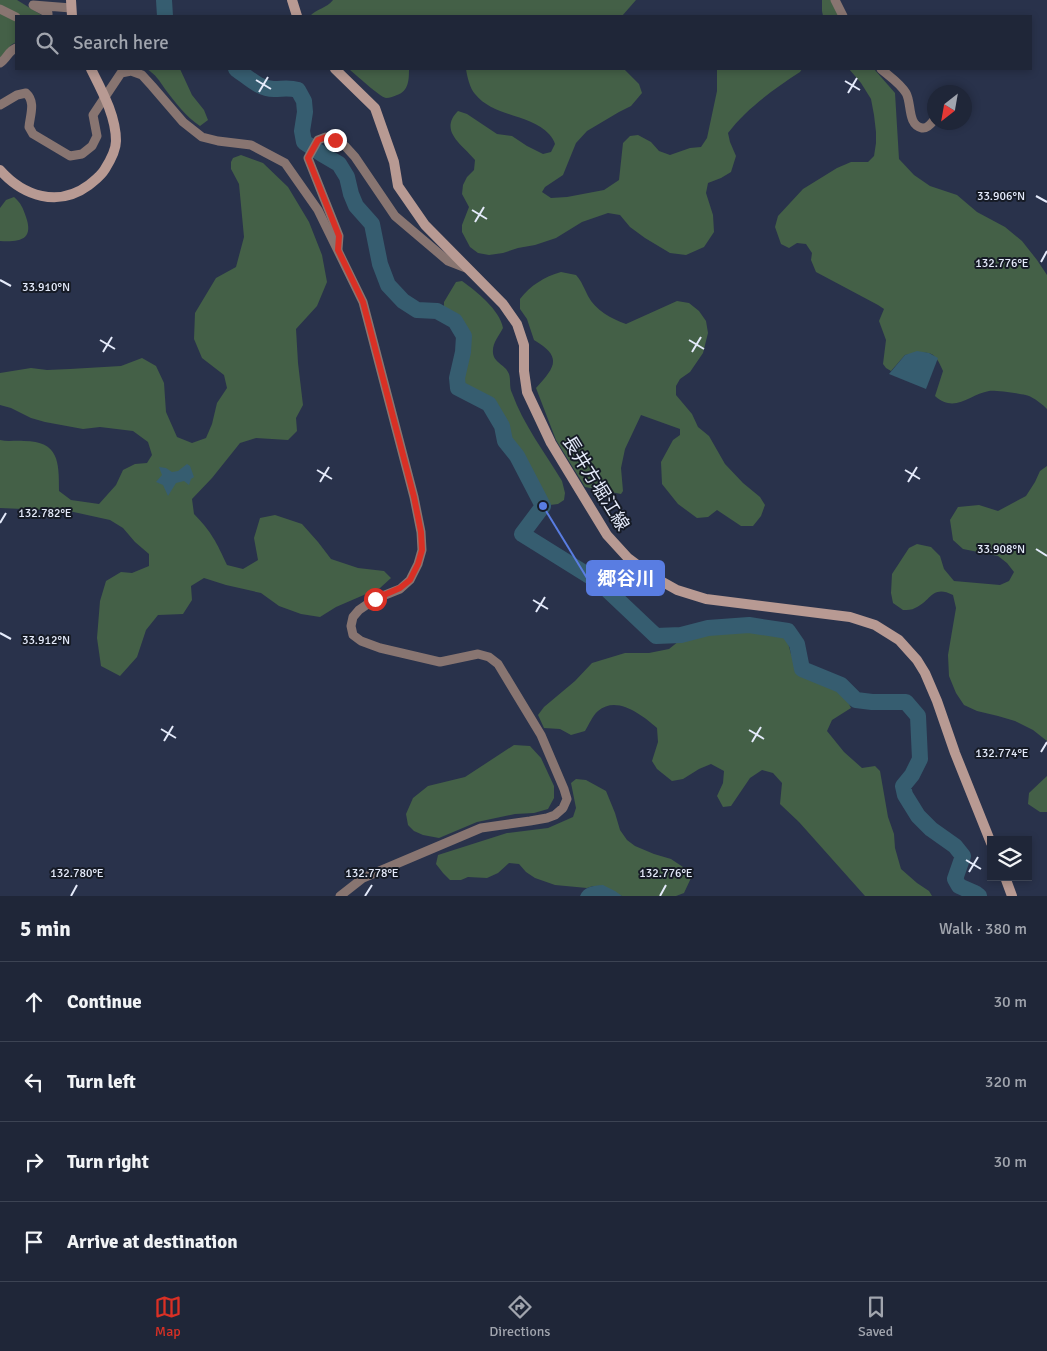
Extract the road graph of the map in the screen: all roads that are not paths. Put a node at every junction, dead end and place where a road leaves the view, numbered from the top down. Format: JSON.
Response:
{"nodes":[{"id":1,"x":292,"y":0,"type":"edge"},
{"id":2,"x":835,"y":0,"type":"edge"},
{"id":3,"x":72,"y":8,"type":"edge"},
{"id":4,"x":0,"y":9,"type":"edge"},
{"id":5,"x":48,"y":15,"type":"edge"},
{"id":6,"x":297,"y":15,"type":"edge"},
{"id":7,"x":842,"y":15,"type":"edge"},
{"id":8,"x":15,"y":17,"type":"edge"},
{"id":9,"x":15,"y":48,"type":"edge"},
{"id":10,"x":0,"y":64,"type":"edge"},
{"id":11,"x":92,"y":70,"type":"edge"},
{"id":12,"x":336,"y":70,"type":"edge"},
{"id":13,"x":882,"y":70,"type":"edge"},
{"id":14,"x":105,"y":98,"type":"junction"},
{"id":15,"x":0,"y":105,"type":"edge"},
{"id":16,"x":927,"y":126,"type":"edge"},
{"id":17,"x":0,"y":170,"type":"edge"},
{"id":18,"x":338,"y":250,"type":"junction"},
{"id":19,"x":468,"y":269,"type":"junction"},
{"id":20,"x":989,"y":836,"type":"edge"},
{"id":21,"x":1006,"y":881,"type":"edge"},
{"id":22,"x":340,"y":896,"type":"edge"},
{"id":23,"x":1012,"y":896,"type":"edge"}],
"edges":[{"from":1,"to":6,"type":"main road"},
{"from":2,"to":7,"type":"street"},
{"from":3,"to":5,"type":"street"},
{"from":4,"to":8,"type":"street"},
{"from":9,"to":10,"type":"street"},
{"from":11,"to":14,"type":"main road"},
{"from":12,"to":19,"type":"main road","name":"長井方堀江線"},
{"from":13,"to":16,"type":"street"},
{"from":14,"to":15,"type":"street"},
{"from":14,"to":17,"type":"main road"},
{"from":14,"to":18,"type":"street"},
{"from":18,"to":19,"type":"street"},
{"from":18,"to":22,"type":"street"},
{"from":19,"to":20,"type":"main road","name":"長井方堀江線"},
{"from":21,"to":23,"type":"main road"}]}
